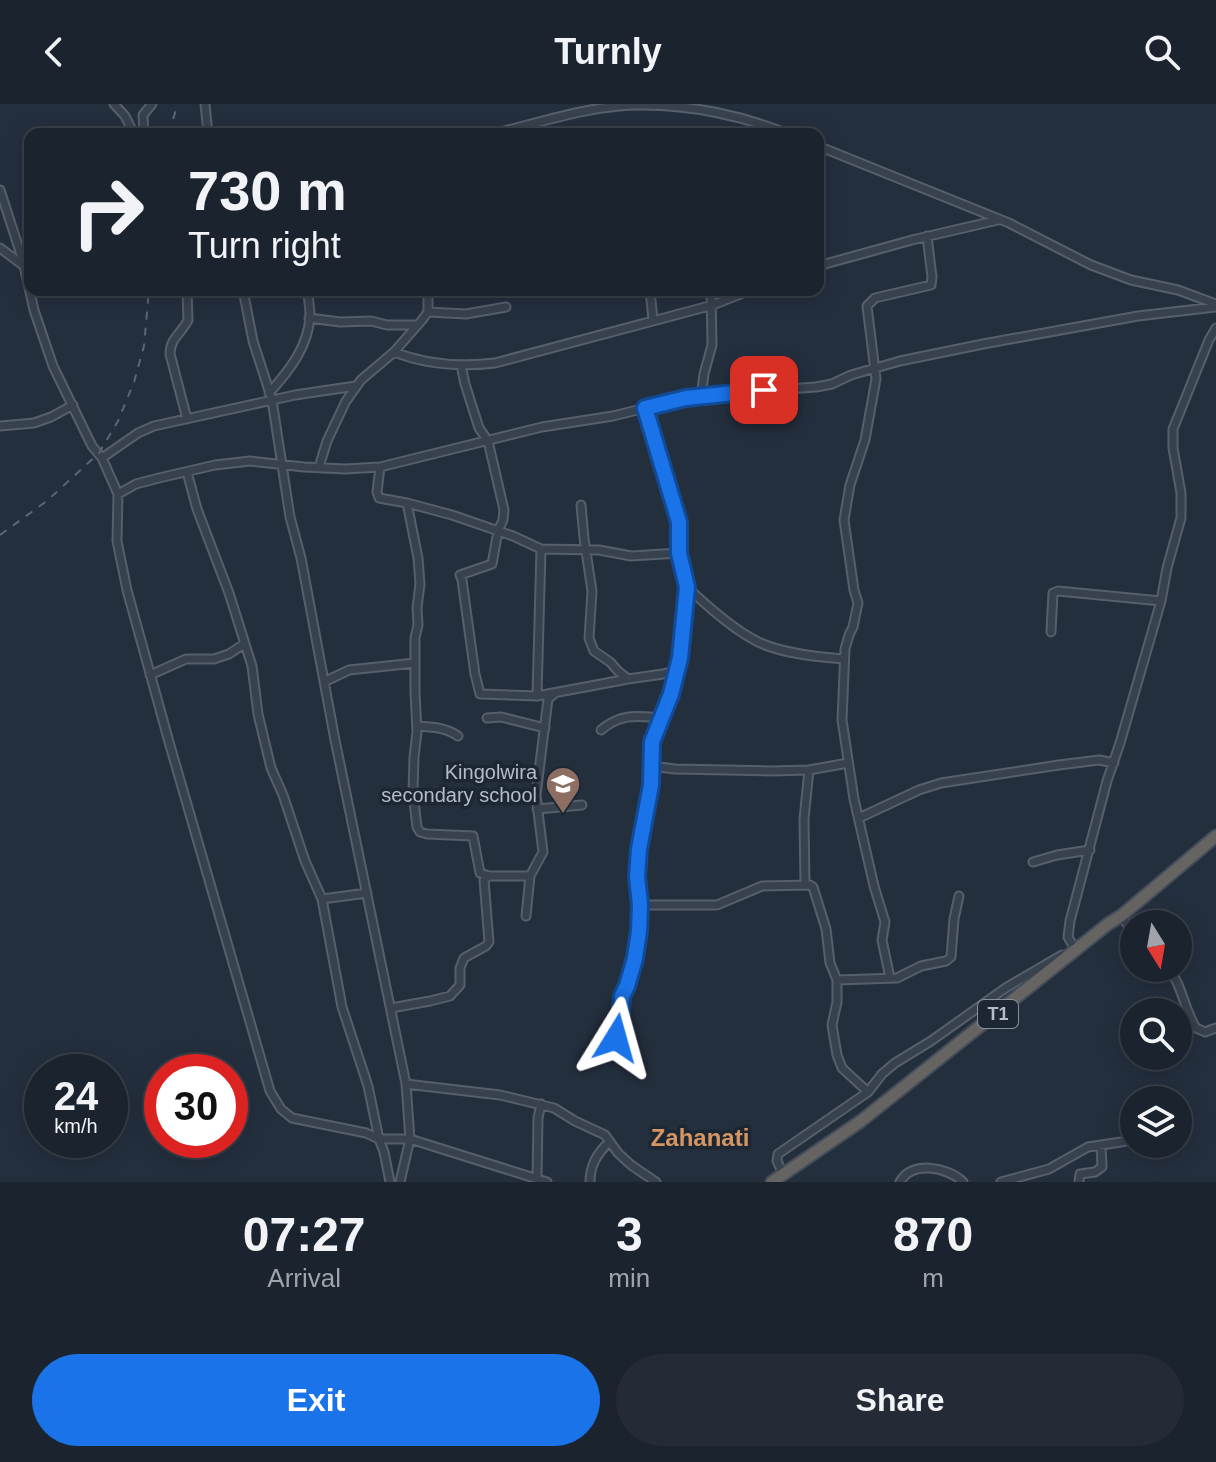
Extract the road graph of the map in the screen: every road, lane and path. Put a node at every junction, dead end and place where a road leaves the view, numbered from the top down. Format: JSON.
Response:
{"nodes":[{"id":1,"x":114,"y":104,"type":"edge"},
{"id":2,"x":152,"y":104,"type":"edge"},
{"id":3,"x":205,"y":104,"type":"edge"},
{"id":4,"x":131,"y":128,"type":"edge"},
{"id":5,"x":144,"y":128,"type":"edge"},
{"id":6,"x":207,"y":128,"type":"edge"},
{"id":7,"x":517,"y":128,"type":"edge"},
{"id":8,"x":774,"y":128,"type":"edge"},
{"id":9,"x":824,"y":148,"type":"edge"},
{"id":10,"x":0,"y":190,"type":"edge"},
{"id":11,"x":998,"y":220,"type":"junction"},
{"id":12,"x":927,"y":236,"type":"junction"},
{"id":13,"x":0,"y":248,"type":"edge"},
{"id":14,"x":824,"y":264,"type":"edge"},
{"id":15,"x":24,"y":266,"type":"joint"},
{"id":16,"x":31,"y":296,"type":"edge"},
{"id":17,"x":187,"y":296,"type":"edge"},
{"id":18,"x":244,"y":296,"type":"edge"},
{"id":19,"x":308,"y":296,"type":"edge"},
{"id":20,"x":428,"y":296,"type":"edge"},
{"id":21,"x":651,"y":296,"type":"edge"},
{"id":22,"x":712,"y":296,"type":"edge"},
{"id":23,"x":736,"y":296,"type":"edge"},
{"id":24,"x":713,"y":305,"type":"junction"},
{"id":25,"x":1216,"y":305,"type":"edge"},
{"id":26,"x":506,"y":307,"type":"dead end"},
{"id":27,"x":428,"y":312,"type":"junction"},
{"id":28,"x":309,"y":318,"type":"junction"},
{"id":29,"x":653,"y":320,"type":"junction"},
{"id":30,"x":417,"y":325,"type":"junction"},
{"id":31,"x":1216,"y":328,"type":"edge"},
{"id":32,"x":394,"y":352,"type":"junction"},
{"id":33,"x":461,"y":365,"type":"junction"},
{"id":34,"x":876,"y":367,"type":"junction"},
{"id":35,"x":356,"y":386,"type":"junction"},
{"id":36,"x":271,"y":396,"type":"junction"},
{"id":37,"x":701,"y":397,"type":"junction"},
{"id":38,"x":73,"y":405,"type":"junction"},
{"id":39,"x":645,"y":408,"type":"junction"},
{"id":40,"x":187,"y":419,"type":"junction"},
{"id":41,"x":0,"y":426,"type":"edge"},
{"id":42,"x":488,"y":441,"type":"junction"},
{"id":43,"x":102,"y":458,"type":"junction"},
{"id":44,"x":281,"y":463,"type":"junction"},
{"id":45,"x":319,"y":467,"type":"junction"},
{"id":46,"x":380,"y":467,"type":"junction"},
{"id":47,"x":187,"y":472,"type":"junction"},
{"id":48,"x":118,"y":494,"type":"junction"},
{"id":49,"x":407,"y":503,"type":"junction"},
{"id":50,"x":581,"y":505,"type":"dead end"},
{"id":51,"x":498,"y":531,"type":"junction"},
{"id":52,"x":541,"y":549,"type":"junction"},
{"id":53,"x":585,"y":550,"type":"junction"},
{"id":54,"x":679,"y":553,"type":"junction"},
{"id":55,"x":687,"y":587,"type":"junction"},
{"id":56,"x":1161,"y":601,"type":"junction"},
{"id":57,"x":1051,"y":632,"type":"dead end"},
{"id":58,"x":244,"y":644,"type":"junction"},
{"id":59,"x":844,"y":659,"type":"junction"},
{"id":60,"x":415,"y":663,"type":"junction"},
{"id":61,"x":677,"y":670,"type":"junction"},
{"id":62,"x":150,"y":675,"type":"junction"},
{"id":63,"x":628,"y":679,"type":"junction"},
{"id":64,"x":326,"y":681,"type":"junction"},
{"id":65,"x":556,"y":692,"type":"junction"},
{"id":66,"x":537,"y":696,"type":"junction"},
{"id":67,"x":487,"y":718,"type":"dead end"},
{"id":68,"x":661,"y":718,"type":"junction"},
{"id":69,"x":417,"y":726,"type":"junction"},
{"id":70,"x":545,"y":728,"type":"junction"},
{"id":71,"x":601,"y":730,"type":"dead end"},
{"id":72,"x":458,"y":736,"type":"dead end"},
{"id":73,"x":848,"y":763,"type":"junction"},
{"id":74,"x":1114,"y":763,"type":"junction"},
{"id":75,"x":651,"y":766,"type":"junction"},
{"id":76,"x":809,"y":770,"type":"junction"},
{"id":77,"x":582,"y":805,"type":"dead end"},
{"id":78,"x":537,"y":809,"type":"junction"},
{"id":79,"x":859,"y":818,"type":"junction"},
{"id":80,"x":1216,"y":836,"type":"edge"},
{"id":81,"x":1090,"y":850,"type":"junction"},
{"id":82,"x":1033,"y":862,"type":"dead end"},
{"id":83,"x":489,"y":876,"type":"junction"},
{"id":84,"x":530,"y":876,"type":"junction"},
{"id":85,"x":805,"y":885,"type":"junction"},
{"id":86,"x":367,"y":893,"type":"junction"},
{"id":87,"x":959,"y":896,"type":"dead end"},
{"id":88,"x":322,"y":899,"type":"junction"},
{"id":89,"x":640,"y":905,"type":"junction"},
{"id":90,"x":1128,"y":910,"type":"edge"},
{"id":91,"x":526,"y":916,"type":"dead end"},
{"id":92,"x":1120,"y":917,"type":"edge"},
{"id":93,"x":1075,"y":950,"type":"junction"},
{"id":94,"x":890,"y":978,"type":"junction"},
{"id":95,"x":837,"y":980,"type":"junction"},
{"id":96,"x":1176,"y":982,"type":"edge"},
{"id":97,"x":391,"y":1008,"type":"junction"},
{"id":98,"x":1216,"y":1028,"type":"edge"},
{"id":99,"x":620,"y":1056,"type":"dead end"},
{"id":100,"x":406,"y":1084,"type":"junction"},
{"id":101,"x":868,"y":1092,"type":"junction"},
{"id":102,"x":541,"y":1104,"type":"junction"},
{"id":103,"x":379,"y":1139,"type":"junction"},
{"id":104,"x":410,"y":1139,"type":"junction"},
{"id":105,"x":609,"y":1142,"type":"junction"},
{"id":106,"x":1120,"y":1142,"type":"edge"},
{"id":107,"x":1101,"y":1145,"type":"junction"},
{"id":108,"x":948,"y":1172,"type":"junction"},
{"id":109,"x":783,"y":1174,"type":"junction"},
{"id":110,"x":537,"y":1179,"type":"junction"},
{"id":111,"x":390,"y":1182,"type":"edge"},
{"id":112,"x":400,"y":1182,"type":"edge"},
{"id":113,"x":547,"y":1182,"type":"edge"},
{"id":114,"x":590,"y":1182,"type":"edge"},
{"id":115,"x":656,"y":1182,"type":"edge"},
{"id":116,"x":772,"y":1182,"type":"edge"},
{"id":117,"x":900,"y":1182,"type":"edge"},
{"id":118,"x":952,"y":1182,"type":"edge"},
{"id":119,"x":963,"y":1182,"type":"edge"},
{"id":120,"x":1001,"y":1182,"type":"edge"},
{"id":121,"x":1079,"y":1182,"type":"edge"}],
"edges":[{"from":1,"to":4,"type":"street"},
{"from":2,"to":5,"type":"street"},
{"from":3,"to":6,"type":"street"},
{"from":7,"to":8,"type":"street"},
{"from":9,"to":11,"type":"street"},
{"from":10,"to":15,"type":"street"},
{"from":11,"to":12,"type":"street"},
{"from":11,"to":25,"type":"street"},
{"from":12,"to":14,"type":"street"},
{"from":12,"to":34,"type":"street"},
{"from":13,"to":15,"type":"street"},
{"from":16,"to":38,"type":"street"},
{"from":17,"to":40,"type":"street"},
{"from":18,"to":36,"type":"street"},
{"from":19,"to":28,"type":"street"},
{"from":20,"to":27,"type":"street"},
{"from":21,"to":29,"type":"street"},
{"from":22,"to":24,"type":"street"},
{"from":23,"to":24,"type":"street"},
{"from":24,"to":29,"type":"street"},
{"from":24,"to":37,"type":"street"},
{"from":25,"to":34,"type":"street"},
{"from":26,"to":27,"type":"street"},
{"from":27,"to":30,"type":"street"},
{"from":28,"to":30,"type":"street"},
{"from":28,"to":36,"type":"street"},
{"from":29,"to":33,"type":"street"},
{"from":30,"to":32,"type":"street"},
{"from":31,"to":56,"type":"street"},
{"from":32,"to":33,"type":"street"},
{"from":32,"to":35,"type":"street"},
{"from":33,"to":42,"type":"street"},
{"from":34,"to":37,"type":"street"},
{"from":34,"to":59,"type":"street"},
{"from":35,"to":36,"type":"street"},
{"from":35,"to":45,"type":"street"},
{"from":36,"to":40,"type":"street"},
{"from":36,"to":44,"type":"street"},
{"from":37,"to":39,"type":"street"},
{"from":38,"to":41,"type":"street"},
{"from":38,"to":43,"type":"street"},
{"from":39,"to":42,"type":"street"},
{"from":39,"to":54,"type":"street"},
{"from":40,"to":43,"type":"street"},
{"from":42,"to":46,"type":"street"},
{"from":42,"to":51,"type":"street"},
{"from":43,"to":48,"type":"street"},
{"from":44,"to":45,"type":"street"},
{"from":44,"to":47,"type":"street"},
{"from":44,"to":64,"type":"street"},
{"from":45,"to":46,"type":"street"},
{"from":46,"to":49,"type":"street"},
{"from":47,"to":48,"type":"street"},
{"from":47,"to":58,"type":"street"},
{"from":48,"to":62,"type":"street"},
{"from":49,"to":51,"type":"street"},
{"from":49,"to":60,"type":"street"},
{"from":50,"to":53,"type":"street"},
{"from":51,"to":52,"type":"street"},
{"from":51,"to":66,"type":"street"},
{"from":52,"to":53,"type":"street"},
{"from":52,"to":66,"type":"street"},
{"from":53,"to":54,"type":"street"},
{"from":53,"to":63,"type":"street"},
{"from":54,"to":55,"type":"street"},
{"from":55,"to":59,"type":"street"},
{"from":55,"to":61,"type":"street"},
{"from":56,"to":57,"type":"street"},
{"from":56,"to":74,"type":"street"},
{"from":58,"to":62,"type":"street"},
{"from":58,"to":88,"type":"street"},
{"from":59,"to":73,"type":"street"},
{"from":60,"to":64,"type":"street"},
{"from":60,"to":69,"type":"street"},
{"from":61,"to":63,"type":"street"},
{"from":61,"to":68,"type":"street"},
{"from":62,"to":103,"type":"street"},
{"from":63,"to":65,"type":"street"},
{"from":64,"to":86,"type":"street"},
{"from":65,"to":66,"type":"street"},
{"from":65,"to":70,"type":"street"},
{"from":67,"to":70,"type":"street"},
{"from":68,"to":71,"type":"street"},
{"from":68,"to":75,"type":"street"},
{"from":69,"to":72,"type":"street"},
{"from":69,"to":83,"type":"street"},
{"from":70,"to":78,"type":"street"},
{"from":73,"to":76,"type":"street"},
{"from":73,"to":79,"type":"street"},
{"from":74,"to":79,"type":"street"},
{"from":74,"to":81,"type":"street"},
{"from":75,"to":76,"type":"street"},
{"from":75,"to":89,"type":"street"},
{"from":76,"to":85,"type":"street"},
{"from":77,"to":78,"type":"street"},
{"from":78,"to":84,"type":"street"},
{"from":79,"to":94,"type":"street"},
{"from":80,"to":90,"type":"highway","number":"T1"},
{"from":81,"to":82,"type":"street"},
{"from":81,"to":93,"type":"street"},
{"from":83,"to":84,"type":"street"},
{"from":83,"to":97,"type":"street"},
{"from":84,"to":91,"type":"street"},
{"from":85,"to":89,"type":"street"},
{"from":85,"to":95,"type":"street"},
{"from":86,"to":88,"type":"street"},
{"from":86,"to":97,"type":"street"},
{"from":87,"to":94,"type":"street"},
{"from":88,"to":103,"type":"street"},
{"from":89,"to":99,"type":"street"},
{"from":92,"to":93,"type":"highway","number":"T1"},
{"from":93,"to":101,"type":"street"},
{"from":93,"to":109,"type":"highway","number":"T1"},
{"from":94,"to":95,"type":"street"},
{"from":95,"to":101,"type":"street"},
{"from":96,"to":98,"type":"street"},
{"from":97,"to":100,"type":"street"},
{"from":100,"to":102,"type":"street"},
{"from":100,"to":104,"type":"street"},
{"from":101,"to":109,"type":"street"},
{"from":102,"to":105,"type":"street"},
{"from":102,"to":110,"type":"street"},
{"from":103,"to":104,"type":"street"},
{"from":103,"to":111,"type":"street"},
{"from":104,"to":110,"type":"street"},
{"from":104,"to":112,"type":"street"},
{"from":105,"to":114,"type":"street"},
{"from":105,"to":115,"type":"street"},
{"from":106,"to":107,"type":"street"},
{"from":107,"to":120,"type":"street"},
{"from":107,"to":121,"type":"street"},
{"from":108,"to":117,"type":"street"},
{"from":108,"to":118,"type":"street"},
{"from":108,"to":119,"type":"street"},
{"from":109,"to":116,"type":"highway","number":"T1"},
{"from":110,"to":113,"type":"street"}]}
